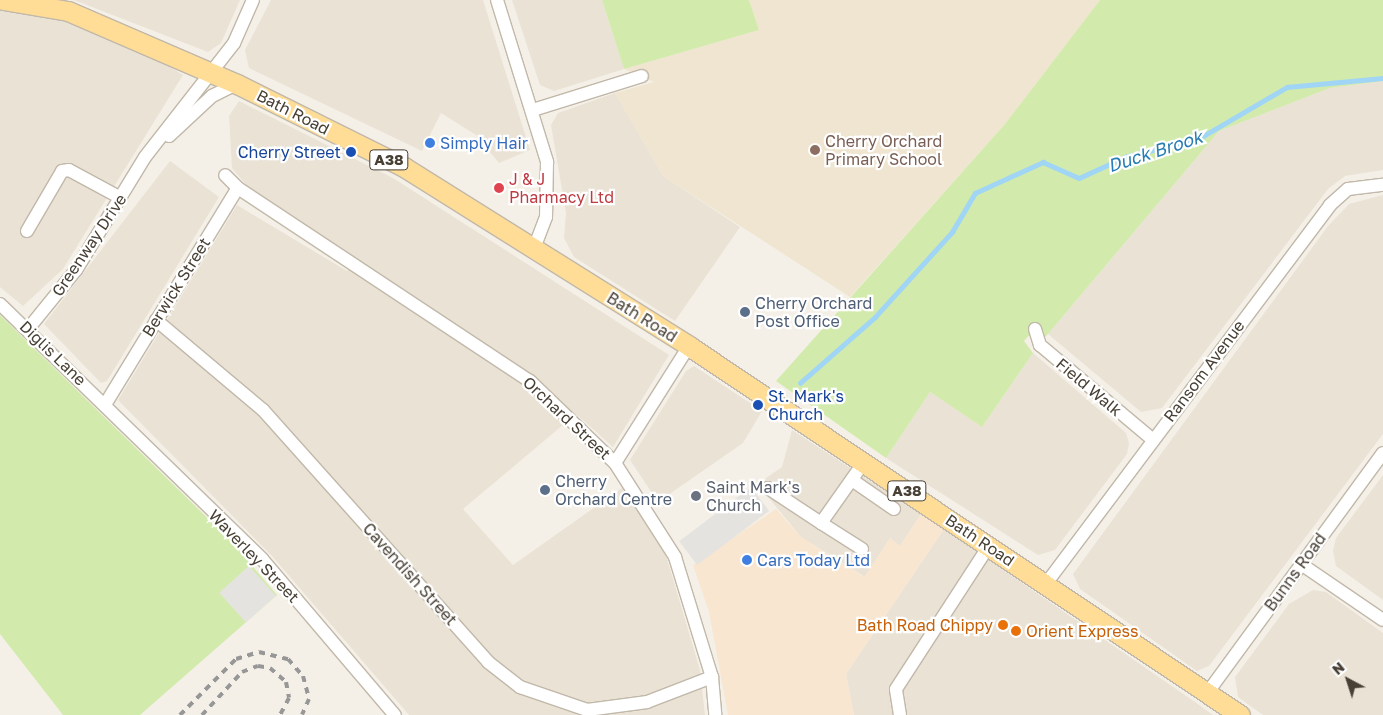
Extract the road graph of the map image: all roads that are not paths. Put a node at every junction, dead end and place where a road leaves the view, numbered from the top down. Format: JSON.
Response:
{"nodes":[{"id":1,"x":3,"y":0,"type":"edge"},
{"id":2,"x":253,"y":0,"type":"edge"},
{"id":3,"x":497,"y":0,"type":"edge"},
{"id":4,"x":213,"y":73,"type":"junction"},
{"id":5,"x":642,"y":76,"type":"dead end"},
{"id":6,"x":237,"y":84,"type":"junction"},
{"id":7,"x":533,"y":110,"type":"junction"},
{"id":8,"x":145,"y":158,"type":"junction"},
{"id":9,"x":225,"y":175,"type":"dead end"},
{"id":10,"x":1383,"y":185,"type":"edge"},
{"id":11,"x":238,"y":188,"type":"junction"},
{"id":12,"x":121,"y":198,"type":"junction"},
{"id":13,"x":27,"y":231,"type":"dead end"},
{"id":14,"x":534,"y":248,"type":"junction"},
{"id":15,"x":0,"y":304,"type":"edge"},
{"id":16,"x":156,"y":320,"type":"junction"},
{"id":17,"x":28,"y":329,"type":"junction"},
{"id":18,"x":1035,"y":329,"type":"dead end"},
{"id":19,"x":689,"y":346,"type":"junction"},
{"id":20,"x":106,"y":403,"type":"junction"},
{"id":21,"x":1152,"y":439,"type":"junction"},
{"id":22,"x":1383,"y":453,"type":"edge"},
{"id":23,"x":615,"y":462,"type":"junction"},
{"id":24,"x":864,"y":462,"type":"junction"},
{"id":25,"x":852,"y":480,"type":"junction"},
{"id":26,"x":768,"y":488,"type":"dead end"},
{"id":27,"x":894,"y":508,"type":"dead end"},
{"id":28,"x":821,"y":522,"type":"junction"},
{"id":29,"x":989,"y":546,"type":"junction"},
{"id":30,"x":862,"y":549,"type":"dead end"},
{"id":31,"x":1301,"y":564,"type":"junction"},
{"id":32,"x":1045,"y":585,"type":"junction"},
{"id":33,"x":1383,"y":620,"type":"edge"},
{"id":34,"x":712,"y":677,"type":"junction"},
{"id":35,"x":1208,"y":692,"type":"junction"},
{"id":36,"x":395,"y":715,"type":"edge"},
{"id":37,"x":715,"y":715,"type":"edge"},
{"id":38,"x":900,"y":715,"type":"edge"},
{"id":39,"x":1240,"y":715,"type":"edge"}],
"edges":[{"from":1,"to":4,"type":"main road","name":"Bath Road","number":"A38"},
{"from":2,"to":4,"type":"street"},
{"from":3,"to":7,"type":"street"},
{"from":4,"to":6,"type":"main road","name":"Bath Road","number":"A38"},
{"from":4,"to":8,"type":"street","name":"Greenway Drive"},
{"from":5,"to":7,"type":"street"},
{"from":6,"to":8,"type":"street","name":"Greenway Drive"},
{"from":6,"to":14,"type":"main road","name":"Bath Road","number":"A38"},
{"from":7,"to":14,"type":"street"},
{"from":8,"to":12,"type":"street","name":"Greenway Drive"},
{"from":9,"to":11,"type":"street"},
{"from":10,"to":21,"type":"street","name":"Ransom Avenue"},
{"from":11,"to":16,"type":"street","name":"Berwick Street"},
{"from":11,"to":23,"type":"street","name":"Orchard Street"},
{"from":12,"to":13,"type":"street"},
{"from":12,"to":17,"type":"street","name":"Greenway Drive"},
{"from":14,"to":19,"type":"main road","name":"Bath Road","number":"A38"},
{"from":15,"to":17,"type":"street","name":"Diglis Lane"},
{"from":16,"to":20,"type":"street","name":"Berwick Street"},
{"from":16,"to":34,"type":"street","name":"Cavendish Street"},
{"from":17,"to":20,"type":"street","name":"Diglis Lane"},
{"from":18,"to":21,"type":"street","name":"Field Walk"},
{"from":19,"to":23,"type":"street"},
{"from":19,"to":24,"type":"main road","name":"Bath Road","number":"A38"},
{"from":20,"to":36,"type":"street","name":"Waverley Street"},
{"from":21,"to":32,"type":"street","name":"Ransom Avenue"},
{"from":22,"to":31,"type":"street","name":"Bunns Road"},
{"from":23,"to":34,"type":"street","name":"Orchard Street"},
{"from":24,"to":25,"type":"street"},
{"from":24,"to":29,"type":"main road","name":"Bath Road","number":"A38"},
{"from":25,"to":27,"type":"street"},
{"from":25,"to":28,"type":"street"},
{"from":26,"to":28,"type":"street"},
{"from":28,"to":30,"type":"street"},
{"from":29,"to":32,"type":"main road","name":"Bath Road","number":"A38"},
{"from":29,"to":38,"type":"street"},
{"from":31,"to":33,"type":"street"},
{"from":31,"to":35,"type":"street","name":"Bunns Road"},
{"from":32,"to":35,"type":"main road","name":"Bath Road","number":"A38"},
{"from":34,"to":37,"type":"street","name":"Orchard Street"},
{"from":35,"to":39,"type":"main road","name":"Bath Road","number":"A38"}]}
